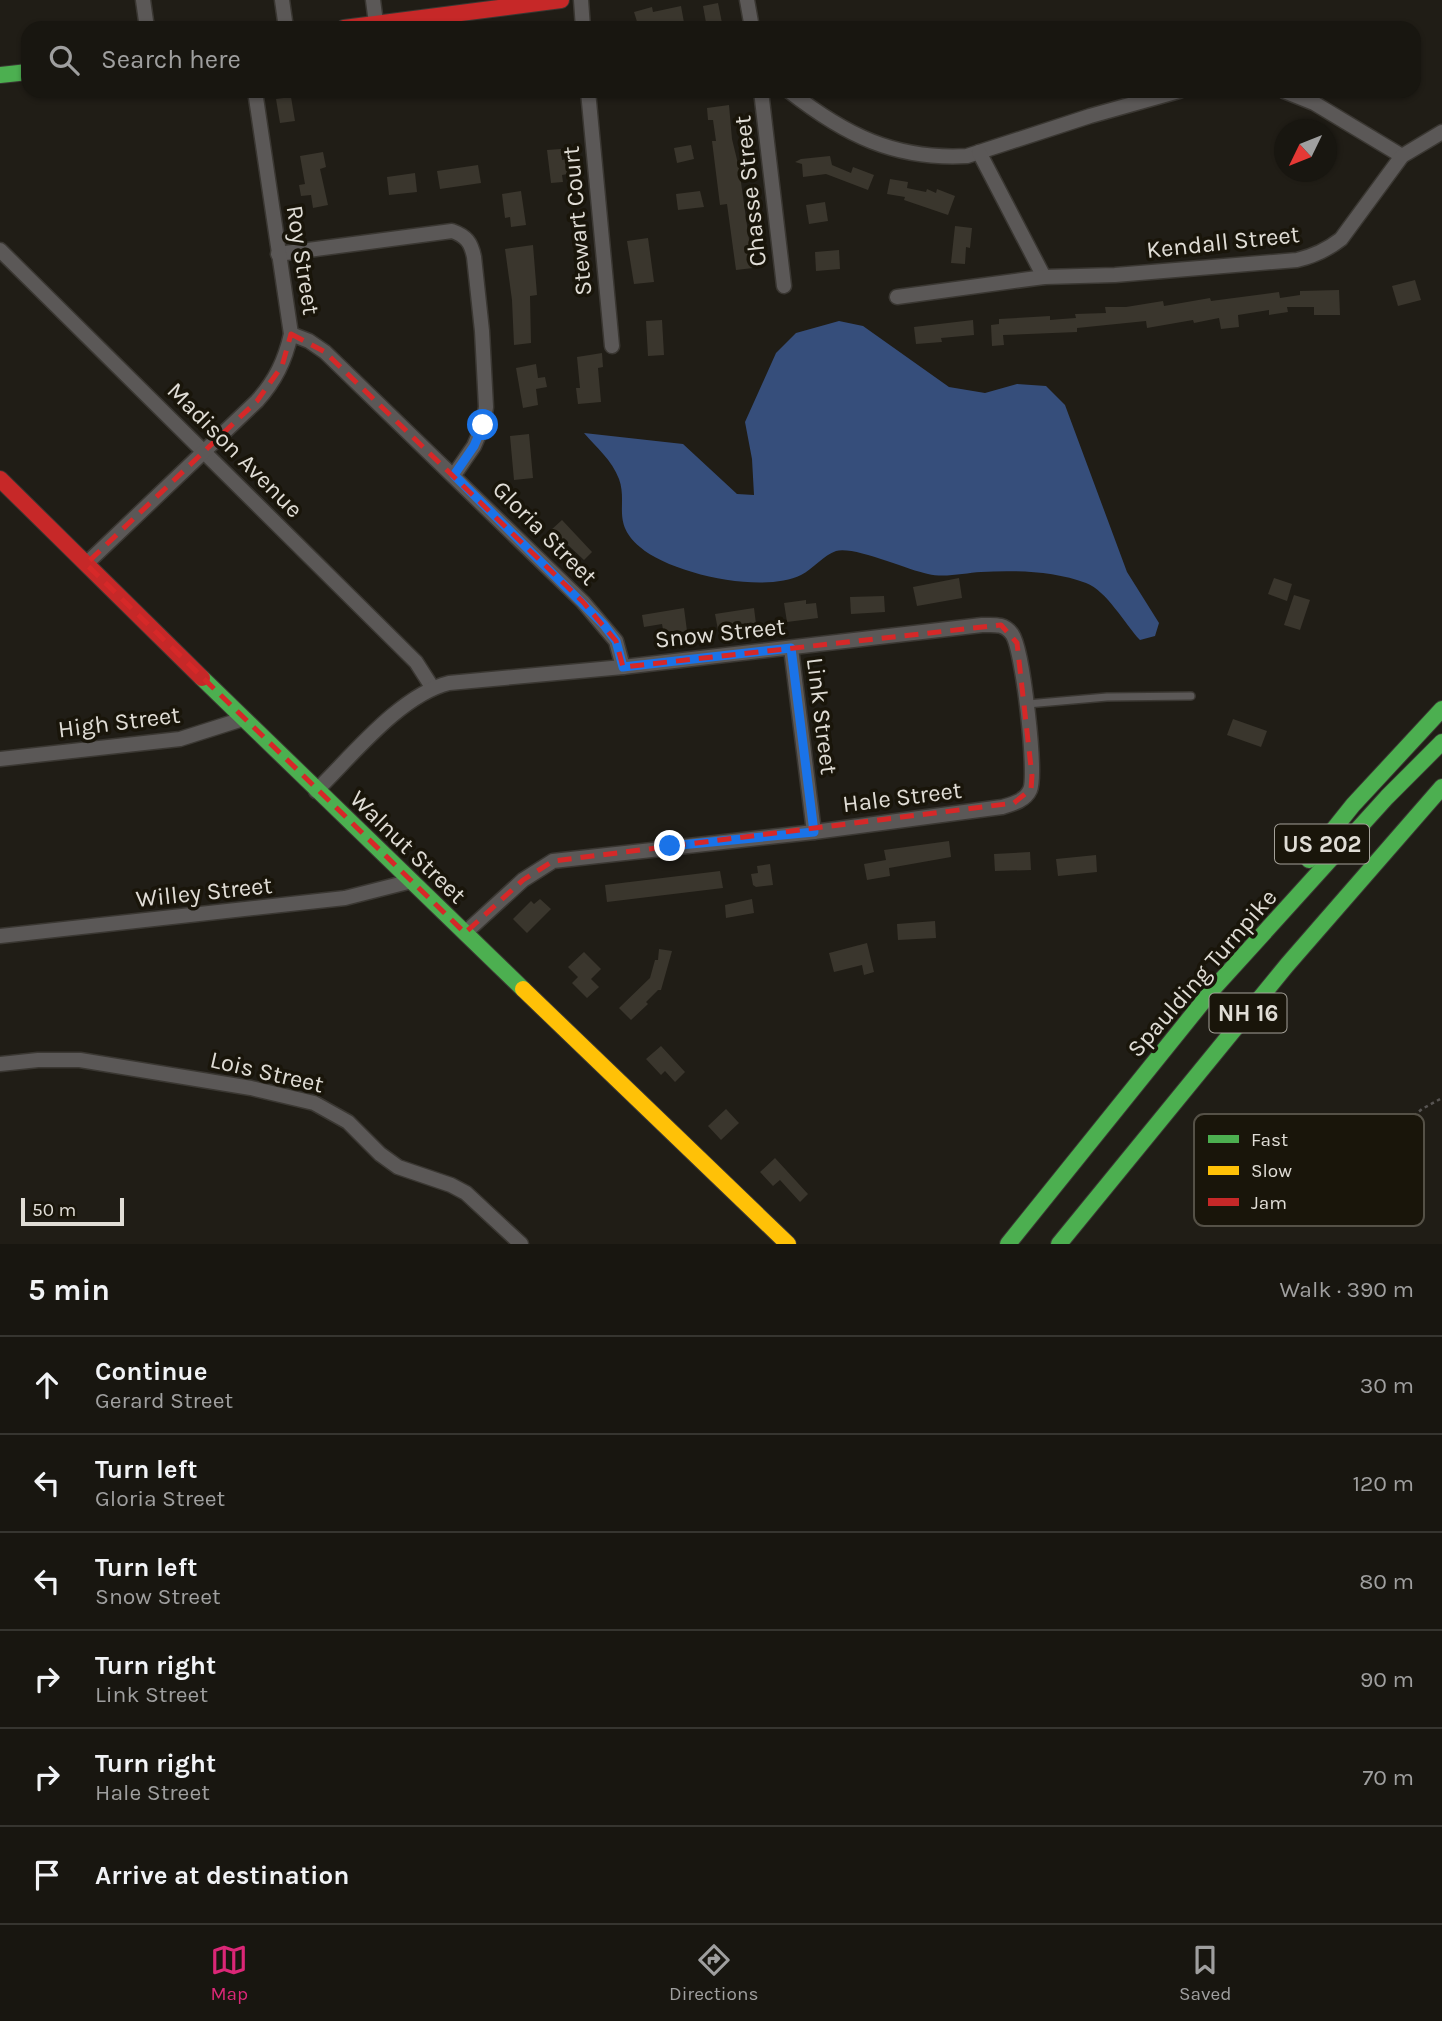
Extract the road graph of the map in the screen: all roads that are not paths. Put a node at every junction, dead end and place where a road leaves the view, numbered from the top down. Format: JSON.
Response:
{"nodes":[{"id":1,"x":143,"y":0,"type":"edge"},
{"id":2,"x":282,"y":0,"type":"edge"},
{"id":3,"x":373,"y":0,"type":"edge"},
{"id":4,"x":561,"y":0,"type":"edge"},
{"id":5,"x":580,"y":0,"type":"edge"},
{"id":6,"x":747,"y":0,"type":"edge"},
{"id":7,"x":147,"y":21,"type":"edge"},
{"id":8,"x":285,"y":21,"type":"edge"},
{"id":9,"x":376,"y":21,"type":"edge"},
{"id":10,"x":392,"y":21,"type":"edge"},
{"id":11,"x":582,"y":21,"type":"edge"},
{"id":12,"x":751,"y":21,"type":"edge"},
{"id":13,"x":21,"y":73,"type":"edge"},
{"id":14,"x":0,"y":75,"type":"edge"},
{"id":15,"x":256,"y":98,"type":"edge"},
{"id":16,"x":589,"y":98,"type":"edge"},
{"id":17,"x":762,"y":98,"type":"edge"},
{"id":18,"x":799,"y":98,"type":"edge"},
{"id":19,"x":1154,"y":98,"type":"edge"},
{"id":20,"x":1302,"y":98,"type":"edge"},
{"id":21,"x":1442,"y":132,"type":"edge"},
{"id":22,"x":979,"y":152,"type":"junction"},
{"id":23,"x":1402,"y":156,"type":"junction"},
{"id":24,"x":0,"y":250,"type":"edge"},
{"id":25,"x":278,"y":254,"type":"junction"},
{"id":26,"x":1044,"y":278,"type":"junction"},
{"id":27,"x":783,"y":286,"type":"dead end"},
{"id":28,"x":897,"y":298,"type":"dead end"},
{"id":29,"x":291,"y":334,"type":"junction"},
{"id":30,"x":612,"y":346,"type":"dead end"},
{"id":31,"x":204,"y":453,"type":"junction"},
{"id":32,"x":454,"y":475,"type":"junction"},
{"id":33,"x":0,"y":479,"type":"edge"},
{"id":34,"x":86,"y":564,"type":"junction"},
{"id":35,"x":791,"y":648,"type":"junction"},
{"id":36,"x":623,"y":667,"type":"junction"},
{"id":37,"x":432,"y":687,"type":"junction"},
{"id":38,"x":1191,"y":696,"type":"dead end"},
{"id":39,"x":1026,"y":704,"type":"junction"},
{"id":40,"x":1442,"y":709,"type":"edge"},
{"id":41,"x":243,"y":719,"type":"junction"},
{"id":42,"x":1442,"y":742,"type":"edge"},
{"id":43,"x":0,"y":759,"type":"edge"},
{"id":44,"x":1442,"y":787,"type":"edge"},
{"id":45,"x":316,"y":791,"type":"junction"},
{"id":46,"x":814,"y":832,"type":"junction"},
{"id":47,"x":412,"y":881,"type":"junction"},
{"id":48,"x":465,"y":933,"type":"junction"},
{"id":49,"x":0,"y":936,"type":"edge"},
{"id":50,"x":1214,"y":988,"type":"junction"},
{"id":51,"x":0,"y":1064,"type":"edge"},
{"id":52,"x":780,"y":1242,"type":"edge"},
{"id":53,"x":522,"y":1244,"type":"edge"},
{"id":54,"x":1008,"y":1244,"type":"edge"},
{"id":55,"x":1059,"y":1244,"type":"edge"}],
"edges":[{"from":1,"to":7,"type":"street"},
{"from":2,"to":8,"type":"street"},
{"from":3,"to":9,"type":"street"},
{"from":4,"to":10,"type":"main road"},
{"from":5,"to":11,"type":"street"},
{"from":6,"to":12,"type":"street"},
{"from":13,"to":14,"type":"main road"},
{"from":15,"to":25,"type":"street","name":"Roy Street"},
{"from":16,"to":30,"type":"street","name":"Stewart Court"},
{"from":17,"to":27,"type":"street","name":"Chasse Street"},
{"from":18,"to":22,"type":"street"},
{"from":19,"to":22,"type":"street"},
{"from":20,"to":23,"type":"street"},
{"from":21,"to":23,"type":"street"},
{"from":22,"to":26,"type":"street"},
{"from":23,"to":26,"type":"street","name":"Kendall Street"},
{"from":24,"to":31,"type":"street","name":"Madison Avenue"},
{"from":25,"to":29,"type":"street","name":"Roy Street"},
{"from":25,"to":32,"type":"street"},
{"from":26,"to":28,"type":"street","name":"Kendall Street"},
{"from":29,"to":31,"type":"street","name":"Roy Street"},
{"from":29,"to":32,"type":"street","name":"Gloria Street"},
{"from":31,"to":34,"type":"street","name":"Roy Street"},
{"from":31,"to":37,"type":"street","name":"Madison Avenue"},
{"from":32,"to":36,"type":"street","name":"Gloria Street"},
{"from":33,"to":34,"type":"main road","name":"Walnut Street"},
{"from":34,"to":41,"type":"main road","name":"Walnut Street"},
{"from":35,"to":36,"type":"street","name":"Snow Street"},
{"from":35,"to":39,"type":"street","name":"Snow Street"},
{"from":35,"to":46,"type":"street","name":"Link Street"},
{"from":36,"to":37,"type":"street","name":"Snow Street"},
{"from":37,"to":45,"type":"street","name":"Snow Street"},
{"from":38,"to":39,"type":"lane"},
{"from":39,"to":46,"type":"street","name":"Hale Street"},
{"from":40,"to":50,"type":"main road","number":"US 202"},
{"from":41,"to":43,"type":"street","name":"High Street"},
{"from":41,"to":45,"type":"main road","name":"Walnut Street"},
{"from":42,"to":50,"type":"main road","name":"Spaulding Turnpike","number":"NH 16"},
{"from":44,"to":55,"type":"main road","number":"NH 16"},
{"from":45,"to":47,"type":"main road","name":"Walnut Street"},
{"from":46,"to":48,"type":"street","name":"Hale Street"},
{"from":47,"to":48,"type":"main road","name":"Walnut Street"},
{"from":47,"to":49,"type":"street","name":"Willey Street"},
{"from":48,"to":52,"type":"main road","name":"Walnut Street"},
{"from":50,"to":54,"type":"main road","name":"Spaulding Turnpike","number":"NH 16"},
{"from":51,"to":53,"type":"street","name":"Lois Street"}]}
